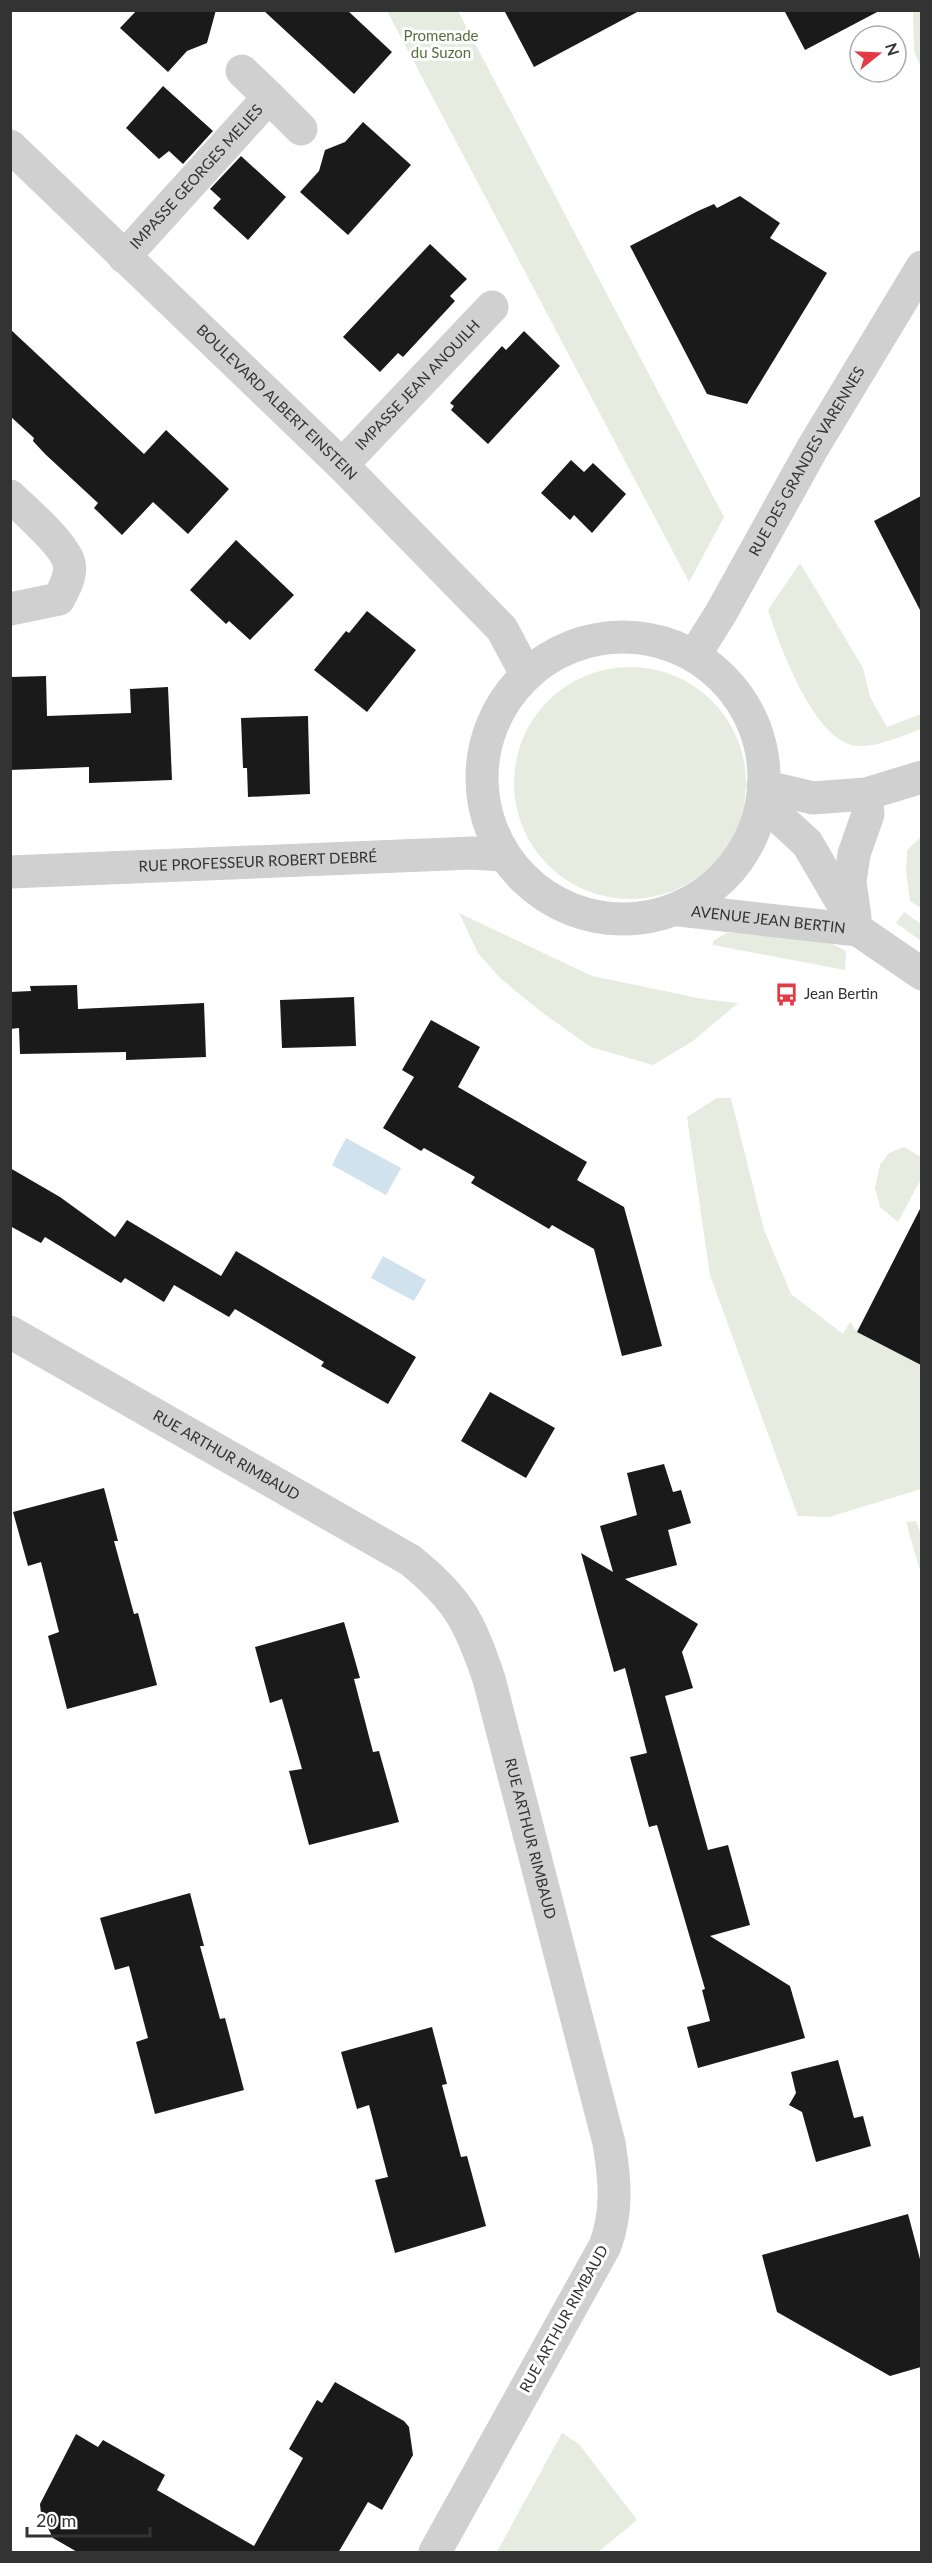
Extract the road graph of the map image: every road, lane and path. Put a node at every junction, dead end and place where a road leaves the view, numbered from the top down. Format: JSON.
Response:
{"nodes":[{"id":1,"x":242,"y":71,"type":"dead end"},
{"id":2,"x":269,"y":97,"type":"junction"},
{"id":3,"x":302,"y":129,"type":"dead end"},
{"id":4,"x":10,"y":146,"type":"edge"},
{"id":5,"x":124,"y":257,"type":"junction"},
{"id":6,"x":921,"y":267,"type":"edge"},
{"id":7,"x":492,"y":307,"type":"dead end"},
{"id":8,"x":342,"y":465,"type":"junction"},
{"id":9,"x":10,"y":496,"type":"edge"},
{"id":10,"x":10,"y":609,"type":"edge"},
{"id":11,"x":694,"y":656,"type":"junction"},
{"id":12,"x":526,"y":674,"type":"junction"},
{"id":13,"x":921,"y":777,"type":"edge"},
{"id":14,"x":762,"y":794,"type":"junction"},
{"id":15,"x":866,"y":795,"type":"junction"},
{"id":16,"x":503,"y":855,"type":"junction"},
{"id":17,"x":10,"y":872,"type":"edge"},
{"id":18,"x":679,"y":910,"type":"junction"},
{"id":19,"x":858,"y":930,"type":"junction"},
{"id":20,"x":921,"y":974,"type":"edge"},
{"id":21,"x":10,"y":1332,"type":"edge"},
{"id":22,"x":435,"y":2553,"type":"edge"}],
"edges":[{"from":1,"to":2,"type":"street","name":"IMPASSE GEORGES MELIES"},
{"from":2,"to":3,"type":"street","name":"IMPASSE GEORGES MELIES"},
{"from":2,"to":5,"type":"street","name":"IMPASSE GEORGES MELIES"},
{"from":4,"to":5,"type":"street","name":"BOULEVARD ALBERT EINSTEIN"},
{"from":5,"to":8,"type":"street","name":"BOULEVARD ALBERT EINSTEIN"},
{"from":6,"to":11,"type":"street","name":"RUE DES GRANDES VARENNES"},
{"from":7,"to":8,"type":"street","name":"IMPASSE JEAN ANOUILH"},
{"from":8,"to":12,"type":"street","name":"BOULEVARD ALBERT EINSTEIN"},
{"from":9,"to":10,"type":"street"},
{"from":11,"to":12,"type":"street"},
{"from":11,"to":14,"type":"street"},
{"from":12,"to":16,"type":"street"},
{"from":13,"to":15,"type":"street"},
{"from":14,"to":15,"type":"street"},
{"from":14,"to":18,"type":"street"},
{"from":14,"to":19,"type":"street","name":"AVENUE JEAN BERTIN"},
{"from":15,"to":19,"type":"street","name":"AVENUE JEAN BERTIN"},
{"from":16,"to":17,"type":"street","name":"RUE PROFESSEUR ROBERT DEBRÉ"},
{"from":16,"to":18,"type":"street"},
{"from":18,"to":19,"type":"street","name":"AVENUE JEAN BERTIN"},
{"from":19,"to":20,"type":"street","name":"AVENUE JEAN BERTIN"},
{"from":21,"to":22,"type":"street","name":"RUE ARTHUR RIMBAUD"}]}
